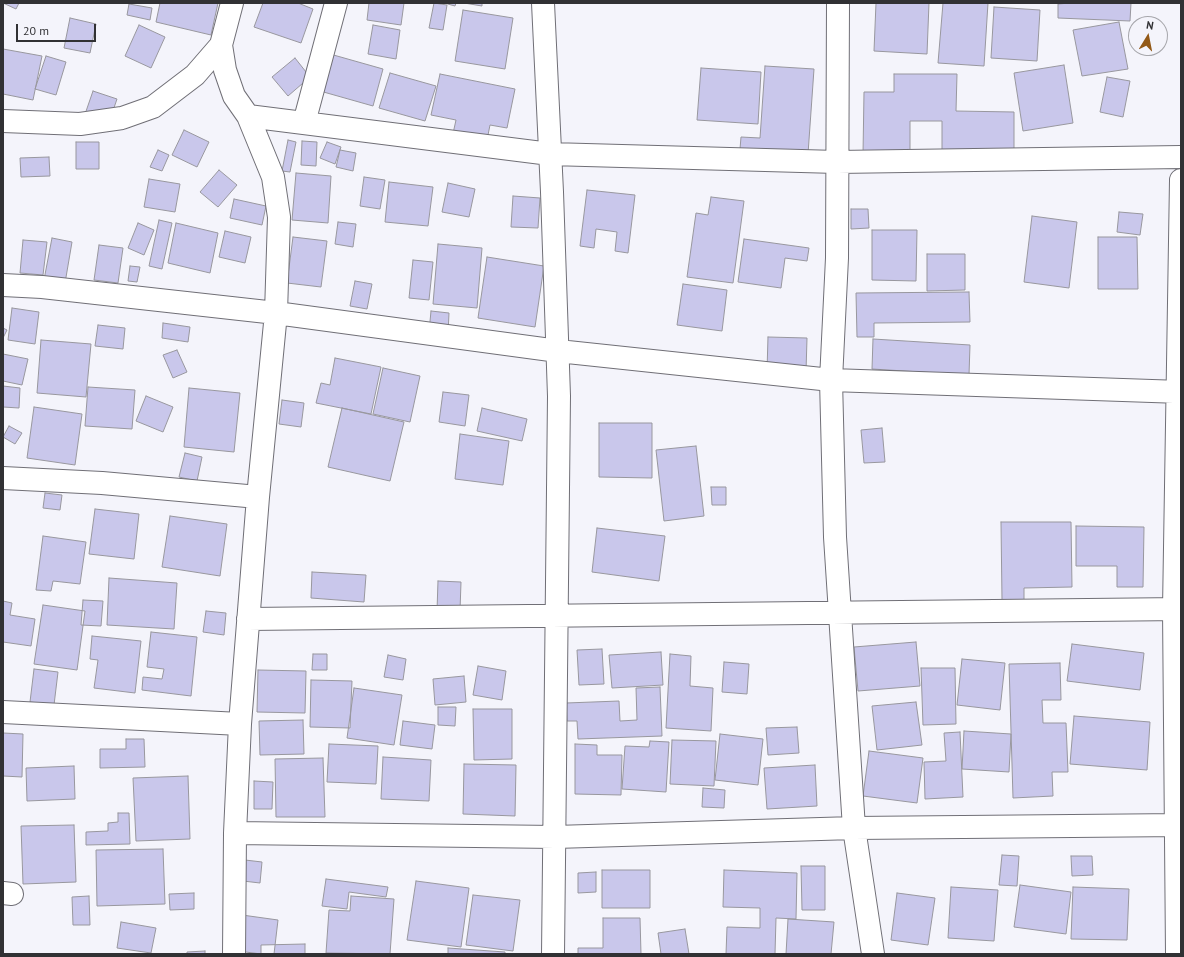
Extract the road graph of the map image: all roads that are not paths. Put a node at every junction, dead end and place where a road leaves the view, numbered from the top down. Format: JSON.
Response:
{"nodes":[{"id":1,"x":232,"y":3,"type":"edge"},
{"id":2,"x":336,"y":3,"type":"edge"},
{"id":3,"x":543,"y":3,"type":"edge"},
{"id":4,"x":838,"y":3,"type":"edge"},
{"id":5,"x":221,"y":45,"type":"junction"},
{"id":6,"x":248,"y":116,"type":"junction"},
{"id":7,"x":3,"y":121,"type":"edge"},
{"id":8,"x":304,"y":123,"type":"junction"},
{"id":9,"x":550,"y":154,"type":"junction"},
{"id":10,"x":1181,"y":157,"type":"edge"},
{"id":11,"x":837,"y":162,"type":"junction"},
{"id":12,"x":1181,"y":180,"type":"edge"},
{"id":13,"x":3,"y":285,"type":"edge"},
{"id":14,"x":276,"y":313,"type":"junction"},
{"id":15,"x":558,"y":351,"type":"junction"},
{"id":16,"x":831,"y":380,"type":"junction"},
{"id":17,"x":1180,"y":392,"type":"edge"},
{"id":18,"x":3,"y":478,"type":"edge"},
{"id":19,"x":258,"y":498,"type":"junction"},
{"id":20,"x":1178,"y":609,"type":"edge"},
{"id":21,"x":839,"y":612,"type":"junction"},
{"id":22,"x":556,"y":616,"type":"junction"},
{"id":23,"x":248,"y":619,"type":"junction"},
{"id":24,"x":3,"y":712,"type":"edge"},
{"id":25,"x":240,"y":724,"type":"junction"},
{"id":26,"x":1179,"y":825,"type":"edge"},
{"id":27,"x":854,"y":828,"type":"junction"},
{"id":28,"x":234,"y":834,"type":"junction"},
{"id":29,"x":555,"y":837,"type":"junction"},
{"id":30,"x":234,"y":954,"type":"edge"},
{"id":31,"x":553,"y":954,"type":"edge"},
{"id":32,"x":873,"y":954,"type":"edge"},
{"id":33,"x":1177,"y":954,"type":"edge"}],
"edges":[{"from":1,"to":5,"type":"street"},
{"from":2,"to":8,"type":"street"},
{"from":3,"to":9,"type":"street"},
{"from":4,"to":11,"type":"street"},
{"from":5,"to":6,"type":"street"},
{"from":5,"to":7,"type":"street"},
{"from":6,"to":8,"type":"street"},
{"from":6,"to":14,"type":"street"},
{"from":8,"to":9,"type":"street"},
{"from":9,"to":11,"type":"street"},
{"from":9,"to":15,"type":"street"},
{"from":10,"to":11,"type":"street"},
{"from":11,"to":16,"type":"street"},
{"from":12,"to":17,"type":"street"},
{"from":13,"to":14,"type":"street"},
{"from":14,"to":15,"type":"street"},
{"from":14,"to":19,"type":"street"},
{"from":15,"to":16,"type":"street"},
{"from":15,"to":22,"type":"street"},
{"from":16,"to":17,"type":"street"},
{"from":16,"to":21,"type":"street"},
{"from":17,"to":20,"type":"street"},
{"from":18,"to":19,"type":"street"},
{"from":19,"to":23,"type":"street"},
{"from":20,"to":21,"type":"street"},
{"from":20,"to":26,"type":"street"},
{"from":21,"to":22,"type":"street"},
{"from":21,"to":27,"type":"street"},
{"from":22,"to":23,"type":"street"},
{"from":22,"to":29,"type":"street"},
{"from":23,"to":25,"type":"street"},
{"from":24,"to":25,"type":"street"},
{"from":25,"to":28,"type":"street"},
{"from":26,"to":27,"type":"street"},
{"from":26,"to":33,"type":"street"},
{"from":27,"to":29,"type":"street"},
{"from":27,"to":32,"type":"street"},
{"from":28,"to":29,"type":"street"},
{"from":28,"to":30,"type":"street"},
{"from":29,"to":31,"type":"street"}]}
